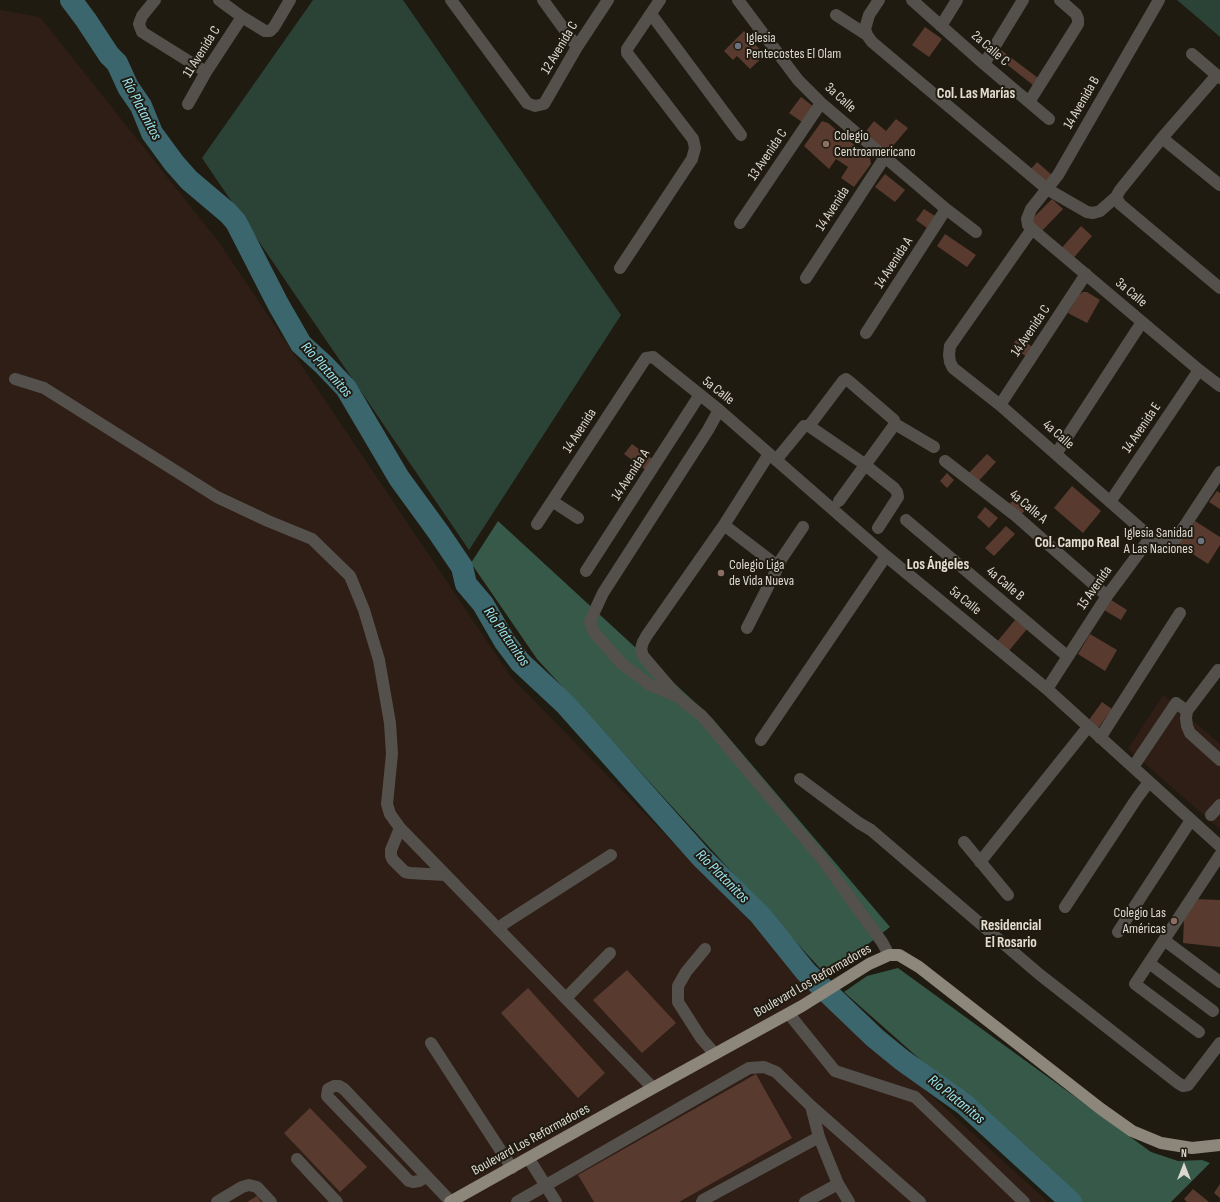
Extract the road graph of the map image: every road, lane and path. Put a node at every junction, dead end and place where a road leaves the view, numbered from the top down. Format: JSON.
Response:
{"nodes":[{"id":1,"x":154,"y":0,"type":"edge"},
{"id":2,"x":219,"y":0,"type":"edge"},
{"id":3,"x":290,"y":0,"type":"edge"},
{"id":4,"x":451,"y":0,"type":"edge"},
{"id":5,"x":543,"y":0,"type":"edge"},
{"id":6,"x":608,"y":0,"type":"edge"},
{"id":7,"x":660,"y":0,"type":"edge"},
{"id":8,"x":738,"y":0,"type":"edge"},
{"id":9,"x":879,"y":0,"type":"edge"},
{"id":10,"x":912,"y":0,"type":"edge"},
{"id":11,"x":957,"y":0,"type":"edge"},
{"id":12,"x":1023,"y":0,"type":"edge"},
{"id":13,"x":1062,"y":0,"type":"edge"},
{"id":14,"x":1159,"y":0,"type":"edge"},
{"id":15,"x":650,"y":14,"type":"junction"},
{"id":16,"x":836,"y":15,"type":"dead end"},
{"id":17,"x":242,"y":17,"type":"junction"},
{"id":18,"x":941,"y":26,"type":"junction"},
{"id":19,"x":866,"y":32,"type":"junction"},
{"id":20,"x":577,"y":47,"type":"junction"},
{"id":21,"x":1192,"y":54,"type":"dead end"},
{"id":22,"x":984,"y":64,"type":"junction"},
{"id":23,"x":206,"y":72,"type":"junction"},
{"id":24,"x":1218,"y":76,"type":"edge"},
{"id":25,"x":1029,"y":102,"type":"junction"},
{"id":26,"x":821,"y":103,"type":"junction"},
{"id":27,"x":188,"y":104,"type":"dead end"},
{"id":28,"x":1049,"y":119,"type":"dead end"},
{"id":29,"x":741,"y":135,"type":"dead end"},
{"id":30,"x":1162,"y":138,"type":"junction"},
{"id":31,"x":885,"y":157,"type":"junction"},
{"id":32,"x":1220,"y":185,"type":"edge"},
{"id":33,"x":1047,"y":188,"type":"junction"},
{"id":34,"x":1116,"y":197,"type":"junction"},
{"id":35,"x":946,"y":209,"type":"junction"},
{"id":36,"x":740,"y":223,"type":"dead end"},
{"id":37,"x":1029,"y":224,"type":"junction"},
{"id":38,"x":976,"y":232,"type":"dead end"},
{"id":39,"x":620,"y":268,"type":"dead end"},
{"id":40,"x":1086,"y":274,"type":"junction"},
{"id":41,"x":806,"y":278,"type":"dead end"},
{"id":42,"x":1220,"y":288,"type":"edge"},
{"id":43,"x":1142,"y":322,"type":"junction"},
{"id":44,"x":866,"y":333,"type":"dead end"},
{"id":45,"x":949,"y":355,"type":"joint"},
{"id":46,"x":649,"y":357,"type":"joint"},
{"id":47,"x":1199,"y":370,"type":"junction"},
{"id":48,"x":14,"y":379,"type":"dead end"},
{"id":49,"x":1220,"y":386,"type":"edge"},
{"id":50,"x":700,"y":396,"type":"junction"},
{"id":51,"x":1000,"y":405,"type":"junction"},
{"id":52,"x":719,"y":410,"type":"junction"},
{"id":53,"x":895,"y":424,"type":"junction"},
{"id":54,"x":809,"y":426,"type":"junction"},
{"id":55,"x":934,"y":447,"type":"dead end"},
{"id":56,"x":1056,"y":454,"type":"junction"},
{"id":57,"x":773,"y":457,"type":"junction"},
{"id":58,"x":945,"y":461,"type":"dead end"},
{"id":59,"x":864,"y":465,"type":"junction"},
{"id":60,"x":1220,"y":472,"type":"edge"},
{"id":61,"x":552,"y":501,"type":"junction"},
{"id":62,"x":839,"y":501,"type":"dead end"},
{"id":63,"x":1110,"y":502,"type":"junction"},
{"id":64,"x":578,"y":518,"type":"dead end"},
{"id":65,"x":906,"y":520,"type":"dead end"},
{"id":66,"x":537,"y":524,"type":"dead end"},
{"id":67,"x":724,"y":525,"type":"junction"},
{"id":68,"x":803,"y":527,"type":"dead end"},
{"id":69,"x":878,"y":528,"type":"dead end"},
{"id":70,"x":1150,"y":538,"type":"junction"},
{"id":71,"x":886,"y":556,"type":"junction"},
{"id":72,"x":776,"y":567,"type":"junction"},
{"id":73,"x":586,"y":571,"type":"dead end"},
{"id":74,"x":1107,"y":596,"type":"junction"},
{"id":75,"x":1180,"y":613,"type":"dead end"},
{"id":76,"x":747,"y":628,"type":"dead end"},
{"id":77,"x":1067,"y":656,"type":"junction"},
{"id":78,"x":1218,"y":670,"type":"dead end"},
{"id":79,"x":1047,"y":689,"type":"junction"},
{"id":80,"x":678,"y":697,"type":"junction"},
{"id":81,"x":1187,"y":711,"type":"junction"},
{"id":82,"x":1088,"y":727,"type":"junction"},
{"id":83,"x":1100,"y":738,"type":"junction"},
{"id":84,"x":761,"y":740,"type":"dead end"},
{"id":85,"x":1220,"y":760,"type":"edge"},
{"id":86,"x":1133,"y":767,"type":"junction"},
{"id":87,"x":800,"y":778,"type":"dead end"},
{"id":88,"x":1149,"y":782,"type":"junction"},
{"id":89,"x":1220,"y":805,"type":"edge"},
{"id":90,"x":1211,"y":815,"type":"dead end"},
{"id":91,"x":1192,"y":820,"type":"junction"},
{"id":92,"x":400,"y":828,"type":"junction"},
{"id":93,"x":964,"y":842,"type":"dead end"},
{"id":94,"x":1220,"y":846,"type":"edge"},
{"id":95,"x":611,"y":855,"type":"dead end"},
{"id":96,"x":1220,"y":855,"type":"edge"},
{"id":97,"x":980,"y":862,"type":"junction"},
{"id":98,"x":445,"y":875,"type":"junction"},
{"id":99,"x":1008,"y":895,"type":"dead end"},
{"id":100,"x":1065,"y":907,"type":"dead end"},
{"id":101,"x":498,"y":929,"type":"junction"},
{"id":102,"x":1118,"y":932,"type":"dead end"},
{"id":103,"x":1164,"y":940,"type":"junction"},
{"id":104,"x":705,"y":949,"type":"dead end"},
{"id":105,"x":610,"y":954,"type":"dead end"},
{"id":106,"x":889,"y":955,"type":"junction"},
{"id":107,"x":1149,"y":963,"type":"junction"},
{"id":108,"x":1220,"y":982,"type":"edge"},
{"id":109,"x":566,"y":998,"type":"junction"},
{"id":110,"x":1213,"y":1011,"type":"dead end"},
{"id":111,"x":789,"y":1014,"type":"junction"},
{"id":112,"x":1199,"y":1032,"type":"dead end"},
{"id":113,"x":431,"y":1043,"type":"dead end"},
{"id":114,"x":1220,"y":1043,"type":"edge"},
{"id":115,"x":715,"y":1054,"type":"junction"},
{"id":116,"x":652,"y":1088,"type":"junction"},
{"id":117,"x":811,"y":1106,"type":"junction"},
{"id":118,"x":819,"y":1137,"type":"junction"},
{"id":119,"x":1220,"y":1145,"type":"edge"},
{"id":120,"x":297,"y":1159,"type":"dead end"},
{"id":121,"x":529,"y":1159,"type":"junction"},
{"id":122,"x":512,"y":1168,"type":"junction"},
{"id":123,"x":426,"y":1177,"type":"junction"},
{"id":124,"x":838,"y":1184,"type":"junction"},
{"id":125,"x":546,"y":1186,"type":"junction"},
{"id":126,"x":217,"y":1202,"type":"edge"},
{"id":127,"x":270,"y":1202,"type":"edge"},
{"id":128,"x":337,"y":1202,"type":"edge"},
{"id":129,"x":451,"y":1202,"type":"edge"},
{"id":130,"x":517,"y":1202,"type":"edge"},
{"id":131,"x":556,"y":1202,"type":"edge"},
{"id":132,"x":702,"y":1202,"type":"edge"},
{"id":133,"x":805,"y":1202,"type":"edge"},
{"id":134,"x":849,"y":1202,"type":"edge"},
{"id":135,"x":920,"y":1202,"type":"edge"},
{"id":136,"x":1024,"y":1202,"type":"edge"}],
"edges":[{"from":1,"to":23,"type":"street"},
{"from":2,"to":17,"type":"street"},
{"from":3,"to":17,"type":"street"},
{"from":4,"to":20,"type":"street","name":"12 Avenida C"},
{"from":5,"to":20,"type":"street"},
{"from":6,"to":20,"type":"street","name":"12 Avenida C"},
{"from":7,"to":15,"type":"street"},
{"from":8,"to":26,"type":"street","name":"3a Calle"},
{"from":9,"to":19,"type":"street"},
{"from":10,"to":18,"type":"street","name":"2a Calle C"},
{"from":11,"to":18,"type":"street"},
{"from":12,"to":22,"type":"street"},
{"from":13,"to":25,"type":"street"},
{"from":14,"to":33,"type":"street","name":"14 Avenida B"},
{"from":15,"to":29,"type":"street"},
{"from":15,"to":39,"type":"street"},
{"from":16,"to":19,"type":"street"},
{"from":17,"to":23,"type":"street","name":"11 Avenida C"},
{"from":18,"to":22,"type":"street","name":"2a Calle C"},
{"from":19,"to":33,"type":"street"},
{"from":21,"to":24,"type":"street"},
{"from":22,"to":25,"type":"street","name":"2a Calle C"},
{"from":23,"to":27,"type":"street","name":"11 Avenida C"},
{"from":24,"to":30,"type":"street"},
{"from":25,"to":28,"type":"street","name":"2a Calle C"},
{"from":26,"to":31,"type":"street","name":"3a Calle"},
{"from":26,"to":36,"type":"street","name":"13 Avenida C"},
{"from":30,"to":32,"type":"street"},
{"from":30,"to":34,"type":"street"},
{"from":31,"to":35,"type":"street","name":"3a Calle"},
{"from":31,"to":41,"type":"street","name":"14 Avenida"},
{"from":33,"to":34,"type":"street"},
{"from":33,"to":37,"type":"street","name":"14 Avenida B"},
{"from":34,"to":42,"type":"street"},
{"from":35,"to":38,"type":"street","name":"3a Calle"},
{"from":35,"to":44,"type":"street","name":"14 Avenida A"},
{"from":37,"to":40,"type":"street","name":"3a Calle"},
{"from":37,"to":45,"type":"street","name":"14 Avenida B"},
{"from":40,"to":43,"type":"street","name":"3a Calle"},
{"from":40,"to":51,"type":"street","name":"14 Avenida C"},
{"from":43,"to":47,"type":"street","name":"3a Calle"},
{"from":43,"to":56,"type":"street"},
{"from":45,"to":51,"type":"street","name":"4a Calle"},
{"from":46,"to":50,"type":"street","name":"5a Calle"},
{"from":46,"to":61,"type":"street","name":"14 Avenida"},
{"from":47,"to":49,"type":"street","name":"3a Calle"},
{"from":47,"to":63,"type":"street","name":"14 Avenida E"},
{"from":48,"to":92,"type":"street"},
{"from":50,"to":52,"type":"street","name":"5a Calle"},
{"from":50,"to":73,"type":"street","name":"14 Avenida A"},
{"from":51,"to":56,"type":"street","name":"4a Calle"},
{"from":52,"to":57,"type":"street","name":"5a Calle"},
{"from":52,"to":80,"type":"street"},
{"from":53,"to":54,"type":"street"},
{"from":53,"to":55,"type":"street"},
{"from":53,"to":59,"type":"street"},
{"from":54,"to":57,"type":"street"},
{"from":54,"to":59,"type":"street"},
{"from":56,"to":63,"type":"street","name":"4a Calle"},
{"from":57,"to":67,"type":"street"},
{"from":57,"to":71,"type":"street","name":"5a Calle"},
{"from":58,"to":74,"type":"street","name":"4a Calle A"},
{"from":59,"to":62,"type":"street"},
{"from":59,"to":69,"type":"street"},
{"from":60,"to":70,"type":"street"},
{"from":61,"to":64,"type":"street"},
{"from":61,"to":66,"type":"street","name":"14 Avenida"},
{"from":63,"to":70,"type":"street","name":"4a Calle"},
{"from":65,"to":77,"type":"street","name":"4a Calle B"},
{"from":67,"to":72,"type":"street"},
{"from":67,"to":80,"type":"street"},
{"from":68,"to":72,"type":"street"},
{"from":70,"to":74,"type":"street","name":"15 Avenida"},
{"from":71,"to":79,"type":"street","name":"5a Calle"},
{"from":71,"to":84,"type":"street"},
{"from":72,"to":76,"type":"street"},
{"from":74,"to":77,"type":"street","name":"15 Avenida"},
{"from":75,"to":83,"type":"street"},
{"from":77,"to":79,"type":"street","name":"15 Avenida"},
{"from":78,"to":81,"type":"street"},
{"from":79,"to":82,"type":"street","name":"5a Calle"},
{"from":80,"to":106,"type":"street"},
{"from":81,"to":85,"type":"street"},
{"from":81,"to":86,"type":"street"},
{"from":82,"to":83,"type":"street","name":"5a Calle"},
{"from":82,"to":97,"type":"street"},
{"from":83,"to":86,"type":"street","name":"5a Calle"},
{"from":86,"to":88,"type":"street","name":"5a Calle"},
{"from":87,"to":114,"type":"street"},
{"from":88,"to":91,"type":"street","name":"5a Calle"},
{"from":88,"to":100,"type":"street"},
{"from":89,"to":90,"type":"street"},
{"from":91,"to":94,"type":"street","name":"5a Calle"},
{"from":91,"to":102,"type":"street"},
{"from":92,"to":98,"type":"street"},
{"from":92,"to":98,"type":"street"},
{"from":93,"to":97,"type":"street"},
{"from":95,"to":101,"type":"street"},
{"from":96,"to":103,"type":"street"},
{"from":97,"to":99,"type":"street"},
{"from":98,"to":101,"type":"street"},
{"from":101,"to":109,"type":"street"},
{"from":103,"to":107,"type":"street"},
{"from":103,"to":108,"type":"street"},
{"from":104,"to":115,"type":"street"},
{"from":105,"to":109,"type":"street"},
{"from":106,"to":111,"type":"main road","name":"Boulevard Los Reformadores"},
{"from":106,"to":119,"type":"main road","name":"Boulevard Los Reformadores"},
{"from":107,"to":110,"type":"street"},
{"from":107,"to":112,"type":"street"},
{"from":109,"to":116,"type":"street"},
{"from":111,"to":115,"type":"main road","name":"Boulevard Los Reformadores"},
{"from":111,"to":136,"type":"street"},
{"from":113,"to":122,"type":"street"},
{"from":115,"to":116,"type":"main road","name":"Boulevard Los Reformadores"},
{"from":116,"to":121,"type":"main road","name":"Boulevard Los Reformadores"},
{"from":117,"to":118,"type":"street"},
{"from":117,"to":125,"type":"street"},
{"from":117,"to":135,"type":"street"},
{"from":118,"to":124,"type":"street"},
{"from":118,"to":132,"type":"street"},
{"from":120,"to":128,"type":"street"},
{"from":121,"to":122,"type":"main road","name":"Boulevard Los Reformadores"},
{"from":121,"to":125,"type":"street"},
{"from":122,"to":129,"type":"main road","name":"Boulevard Los Reformadores"},
{"from":123,"to":123,"type":"street"},
{"from":123,"to":129,"type":"street"},
{"from":124,"to":133,"type":"street"},
{"from":124,"to":134,"type":"street"},
{"from":125,"to":130,"type":"street"},
{"from":125,"to":131,"type":"street"},
{"from":126,"to":127,"type":"street"}]}
